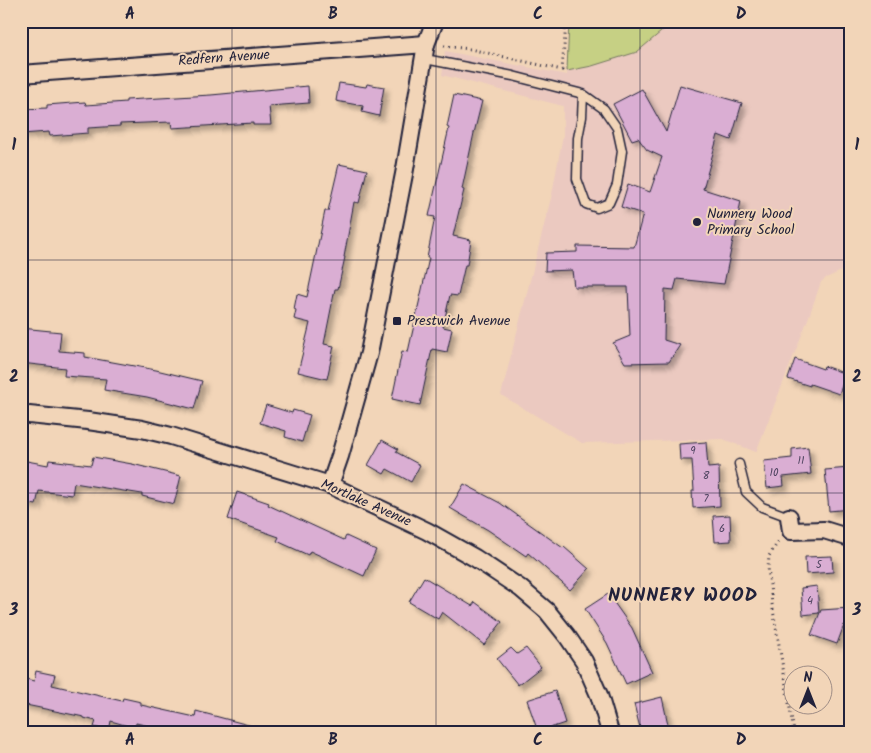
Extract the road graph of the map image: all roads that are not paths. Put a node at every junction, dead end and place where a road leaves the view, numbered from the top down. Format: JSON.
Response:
{"nodes":[{"id":1,"x":435,"y":21,"type":"edge"},
{"id":2,"x":425,"y":51,"type":"junction"},
{"id":3,"x":21,"y":74,"type":"edge"},
{"id":4,"x":582,"y":94,"type":"junction"},
{"id":5,"x":29,"y":415,"type":"dead end"},
{"id":6,"x":739,"y":464,"type":"dead end"},
{"id":7,"x":330,"y":485,"type":"junction"},
{"id":8,"x":790,"y":524,"type":"joint"},
{"id":9,"x":850,"y":538,"type":"edge"},
{"id":10,"x":610,"y":732,"type":"edge"}],
"edges":[{"from":1,"to":2,"type":"street"},
{"from":2,"to":3,"type":"street","name":"Redfern Avenue"},
{"from":2,"to":4,"type":"lane"},
{"from":2,"to":7,"type":"street"},
{"from":4,"to":4,"type":"lane"},
{"from":5,"to":7,"type":"street","name":"Mortlake Avenue"},
{"from":6,"to":8,"type":"lane"},
{"from":7,"to":10,"type":"street","name":"Mortlake Avenue"},
{"from":8,"to":9,"type":"street"}]}
